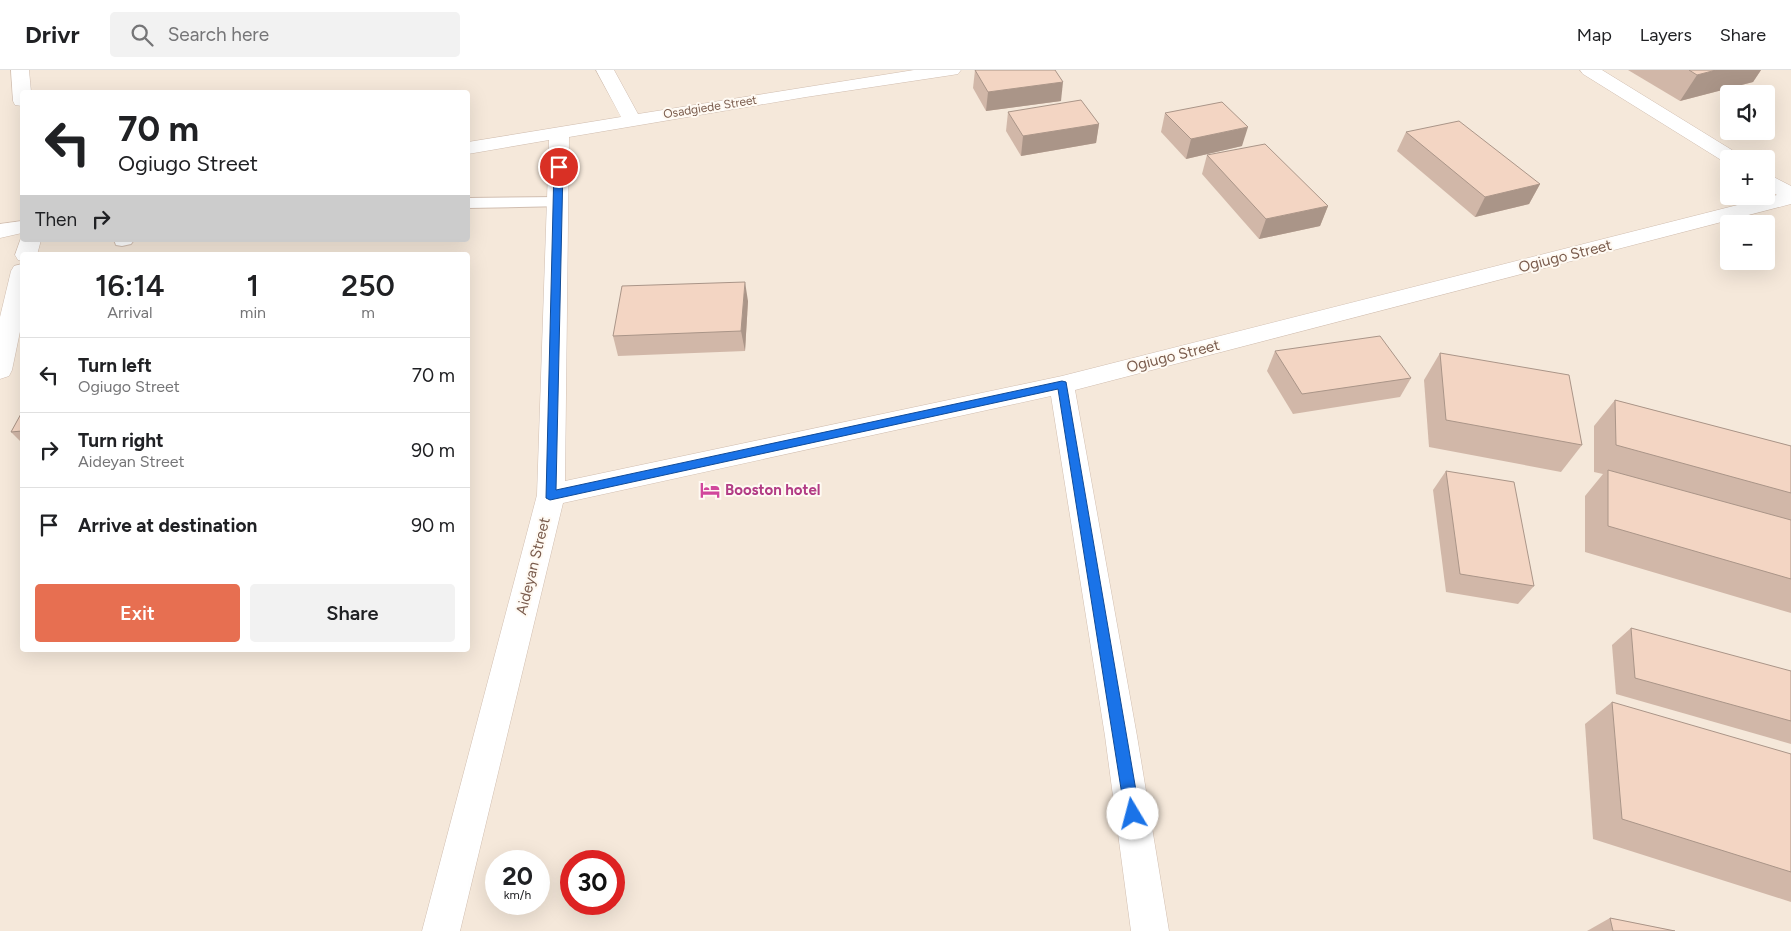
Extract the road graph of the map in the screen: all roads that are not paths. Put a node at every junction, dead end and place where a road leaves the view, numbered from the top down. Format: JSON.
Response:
{"nodes":[{"id":1,"x":20,"y":70,"type":"edge"},
{"id":2,"x":605,"y":70,"type":"edge"},
{"id":3,"x":952,"y":70,"type":"edge"},
{"id":4,"x":1589,"y":70,"type":"edge"},
{"id":5,"x":21,"y":90,"type":"edge"},
{"id":6,"x":632,"y":120,"type":"junction"},
{"id":7,"x":560,"y":132,"type":"junction"},
{"id":8,"x":470,"y":148,"type":"edge"},
{"id":9,"x":1720,"y":151,"type":"edge"},
{"id":10,"x":1775,"y":185,"type":"edge"},
{"id":11,"x":1791,"y":196,"type":"edge"},
{"id":12,"x":558,"y":202,"type":"junction"},
{"id":13,"x":470,"y":204,"type":"edge"},
{"id":14,"x":20,"y":227,"type":"edge"},
{"id":15,"x":0,"y":231,"type":"edge"},
{"id":16,"x":20,"y":280,"type":"edge"},
{"id":17,"x":0,"y":370,"type":"edge"},
{"id":18,"x":1062,"y":385,"type":"junction"},
{"id":19,"x":550,"y":495,"type":"junction"},
{"id":20,"x":441,"y":931,"type":"edge"},
{"id":21,"x":1150,"y":931,"type":"edge"}],
"edges":[{"from":1,"to":5,"type":"street"},
{"from":2,"to":6,"type":"street"},
{"from":3,"to":6,"type":"street","name":"Osadgiede Street"},
{"from":4,"to":9,"type":"street"},
{"from":6,"to":7,"type":"street","name":"Osadgiede Street"},
{"from":7,"to":8,"type":"street","name":"Osadgiede Street"},
{"from":7,"to":12,"type":"street","name":"Aideyan Street"},
{"from":10,"to":11,"type":"street"},
{"from":11,"to":18,"type":"street","name":"Ogiugo Street"},
{"from":12,"to":13,"type":"lane"},
{"from":12,"to":19,"type":"street","name":"Aideyan Street"},
{"from":14,"to":15,"type":"street"},
{"from":16,"to":17,"type":"street"},
{"from":18,"to":19,"type":"street","name":"Ogiugo Street"},
{"from":18,"to":21,"type":"street"},
{"from":19,"to":20,"type":"street","name":"Aideyan Street"}]}
